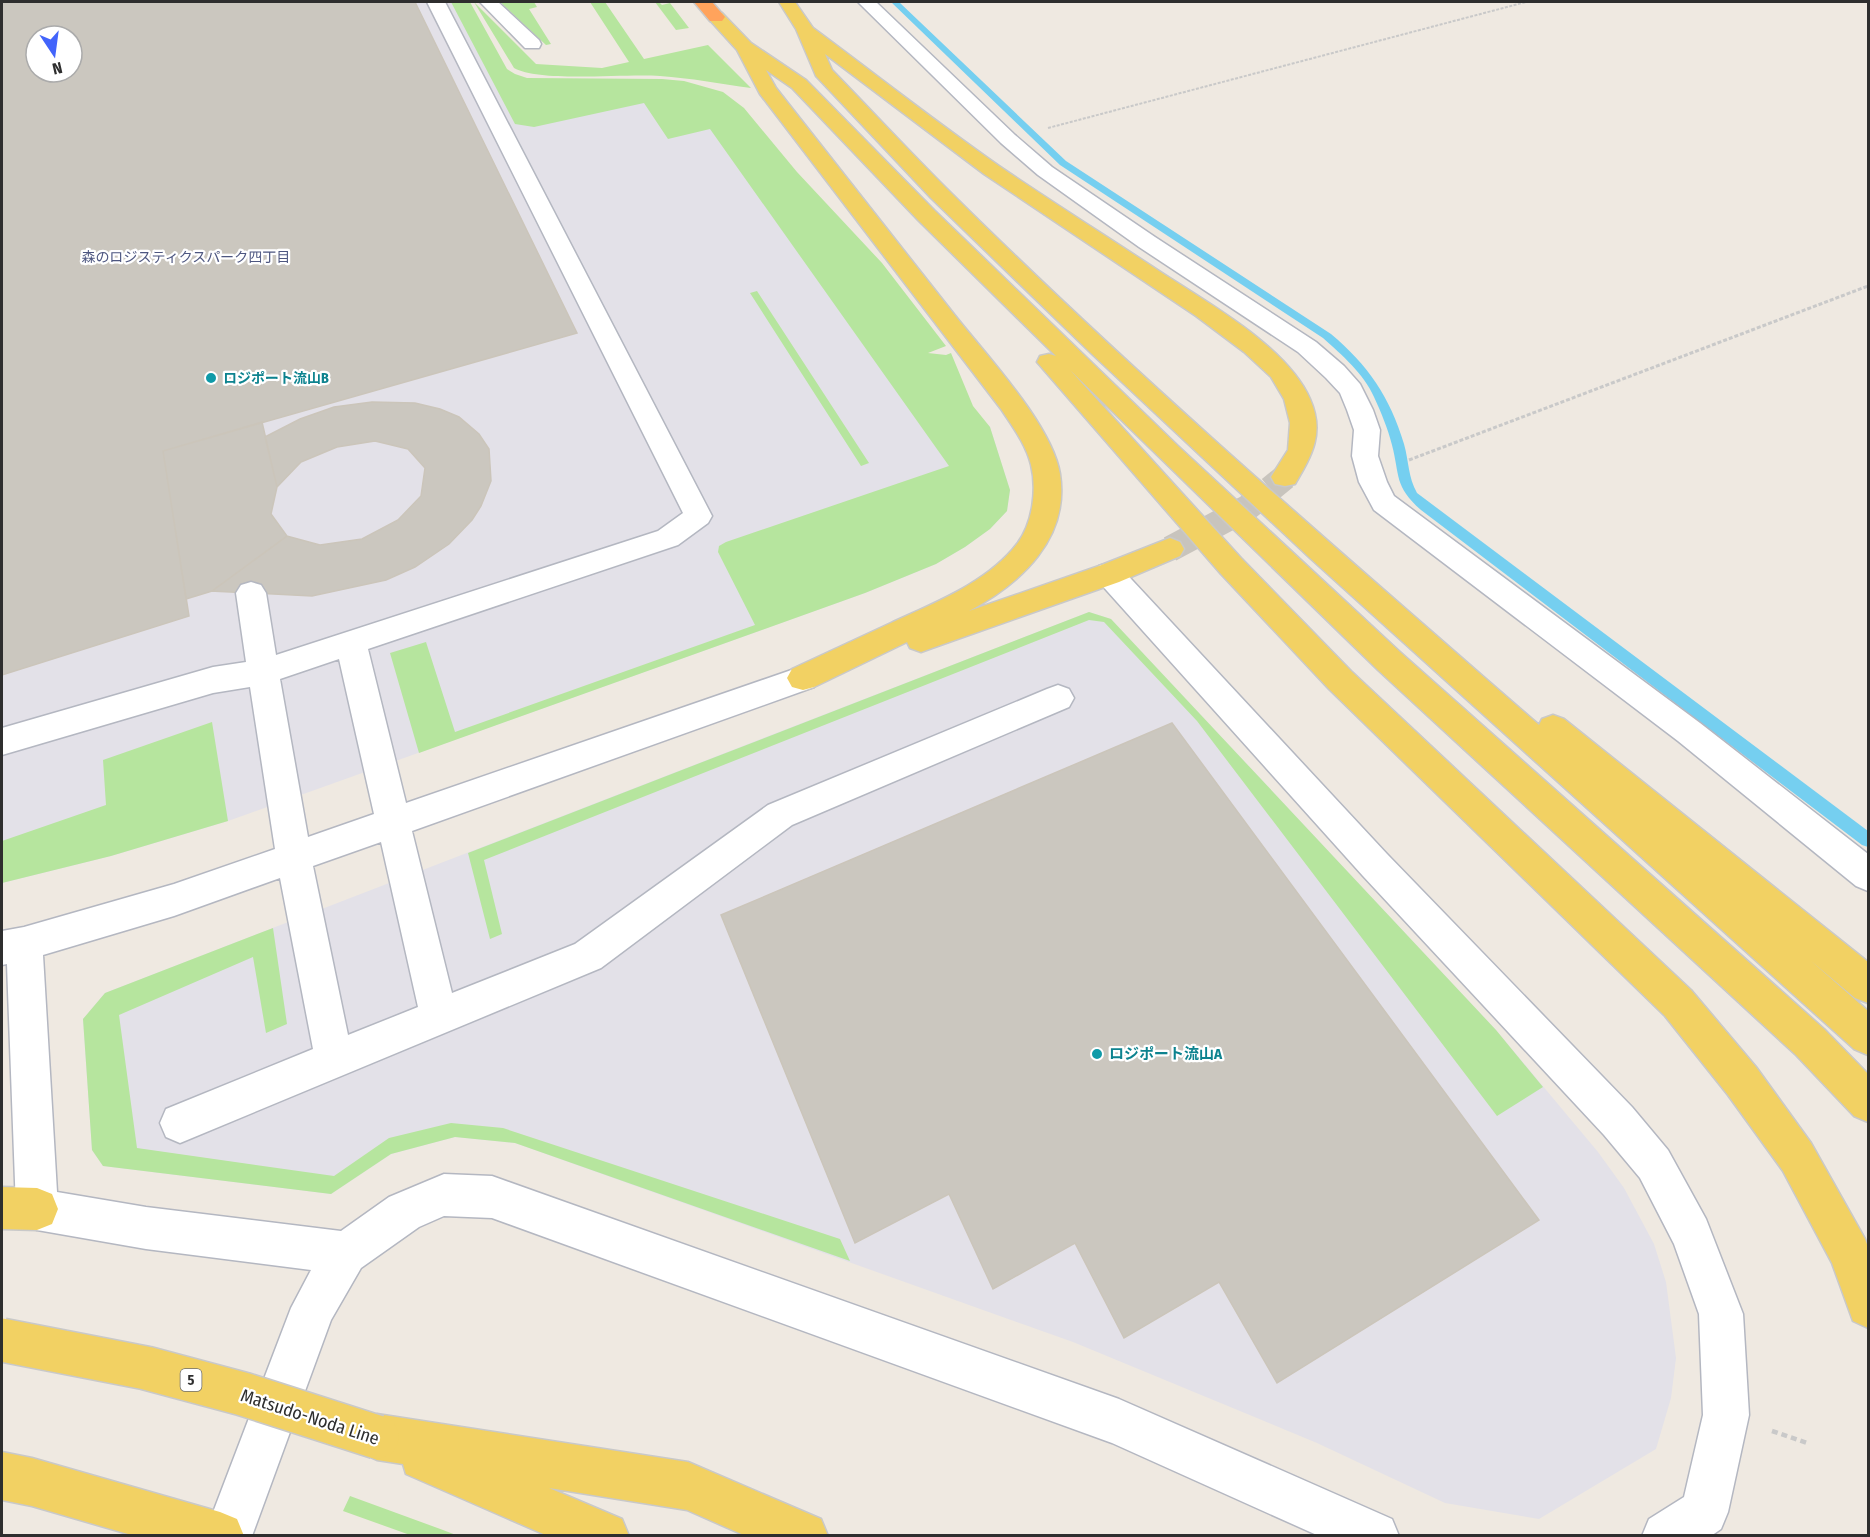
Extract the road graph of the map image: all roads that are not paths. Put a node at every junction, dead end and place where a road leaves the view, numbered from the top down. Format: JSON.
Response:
{"nodes":[{"id":1,"x":436,"y":2,"type":"edge"},
{"id":2,"x":489,"y":2,"type":"edge"},
{"id":3,"x":703,"y":2,"type":"edge"},
{"id":4,"x":787,"y":2,"type":"edge"},
{"id":5,"x":866,"y":2,"type":"edge"},
{"id":6,"x":716,"y":17,"type":"joint"},
{"id":7,"x":805,"y":30,"type":"junction"},
{"id":8,"x":532,"y":44,"type":"dead end"},
{"id":9,"x":744,"y":47,"type":"junction"},
{"id":10,"x":926,"y":215,"type":"junction"},
{"id":11,"x":1285,"y":477,"type":"tunnel mouth"},
{"id":12,"x":1170,"y":549,"type":"tunnel mouth"},
{"id":13,"x":1320,"y":551,"type":"junction"},
{"id":14,"x":1109,"y":574,"type":"junction"},
{"id":15,"x":251,"y":593,"type":"dead end"},
{"id":16,"x":351,"y":644,"type":"junction"},
{"id":17,"x":263,"y":672,"type":"junction"},
{"id":18,"x":802,"y":678,"type":"junction"},
{"id":19,"x":1058,"y":698,"type":"dead end"},
{"id":20,"x":2,"y":741,"type":"edge"},
{"id":21,"x":394,"y":822,"type":"junction"},
{"id":22,"x":294,"y":858,"type":"junction"},
{"id":23,"x":1869,"y":875,"type":"edge"},
{"id":24,"x":13,"y":946,"type":"edge"},
{"id":25,"x":1869,"y":985,"type":"edge"},
{"id":26,"x":439,"y":1016,"type":"junction"},
{"id":27,"x":1869,"y":1035,"type":"edge"},
{"id":28,"x":334,"y":1060,"type":"junction"},
{"id":29,"x":1869,"y":1102,"type":"edge"},
{"id":30,"x":180,"y":1123,"type":"dead end"},
{"id":31,"x":19,"y":1209,"type":"edge"},
{"id":32,"x":346,"y":1253,"type":"junction"},
{"id":33,"x":1869,"y":1306,"type":"edge"},
{"id":34,"x":2,"y":1340,"type":"edge"},
{"id":35,"x":377,"y":1437,"type":"junction"},
{"id":36,"x":2,"y":1476,"type":"edge"},
{"id":37,"x":220,"y":1536,"type":"edge"},
{"id":38,"x":228,"y":1536,"type":"edge"},
{"id":39,"x":605,"y":1536,"type":"edge"},
{"id":40,"x":804,"y":1536,"type":"edge"},
{"id":41,"x":1375,"y":1536,"type":"edge"},
{"id":42,"x":1666,"y":1536,"type":"edge"}],
"edges":[{"from":1,"to":16,"type":"street"},
{"from":2,"to":8,"type":"street"},
{"from":3,"to":6,"type":"highway"},
{"from":4,"to":7,"type":"main road"},
{"from":5,"to":23,"type":"street"},
{"from":6,"to":9,"type":"main road"},
{"from":7,"to":11,"type":"main road"},
{"from":7,"to":13,"type":"main road"},
{"from":9,"to":10,"type":"main road"},
{"from":9,"to":18,"type":"main road"},
{"from":10,"to":29,"type":"main road"},
{"from":10,"to":33,"type":"main road"},
{"from":12,"to":14,"type":"main road"},
{"from":13,"to":25,"type":"main road"},
{"from":13,"to":27,"type":"main road"},
{"from":14,"to":18,"type":"main road"},
{"from":14,"to":42,"type":"street"},
{"from":15,"to":17,"type":"street"},
{"from":16,"to":17,"type":"street"},
{"from":16,"to":21,"type":"street"},
{"from":17,"to":20,"type":"street"},
{"from":17,"to":22,"type":"street"},
{"from":18,"to":21,"type":"street"},
{"from":19,"to":26,"type":"street"},
{"from":21,"to":22,"type":"street"},
{"from":21,"to":26,"type":"street"},
{"from":22,"to":24,"type":"street"},
{"from":22,"to":28,"type":"street"},
{"from":24,"to":31,"type":"street"},
{"from":26,"to":28,"type":"street"},
{"from":28,"to":30,"type":"street"},
{"from":31,"to":32,"type":"street"},
{"from":32,"to":38,"type":"street"},
{"from":32,"to":41,"type":"street"},
{"from":34,"to":35,"type":"main road","name":"Matsudo-Noda Line","number":"5","bridge":true},
{"from":35,"to":39,"type":"main road","name":"Matsudo-Noda Line","number":"5"},
{"from":35,"to":40,"type":"main road"},
{"from":36,"to":37,"type":"main road"}]}
